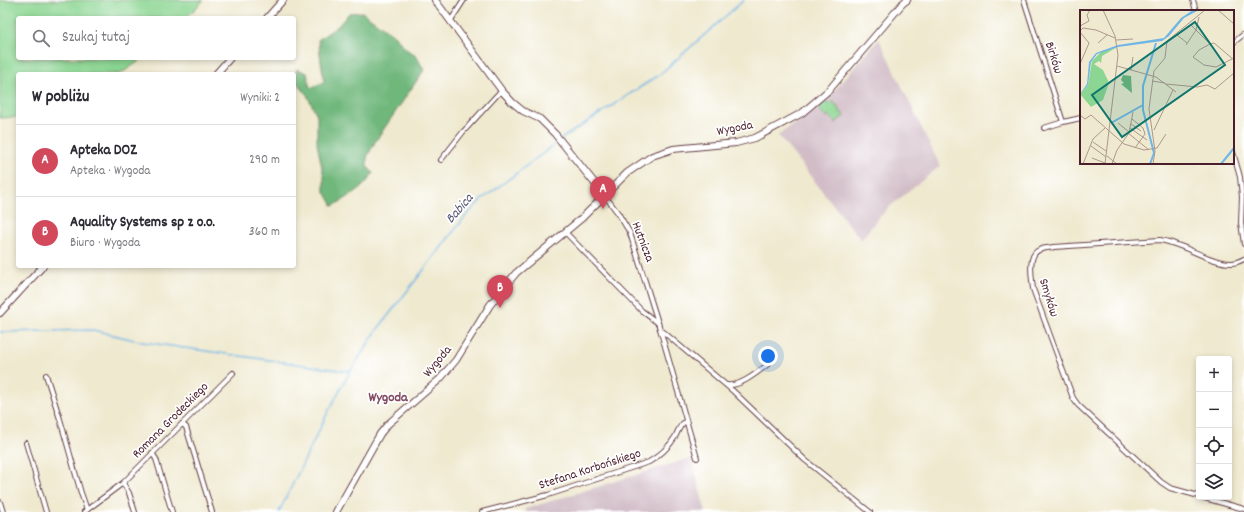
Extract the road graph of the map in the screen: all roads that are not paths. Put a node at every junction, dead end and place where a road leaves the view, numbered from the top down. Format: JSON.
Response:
{"nodes":[{"id":1,"x":283,"y":0,"type":"edge"},
{"id":2,"x":435,"y":0,"type":"edge"},
{"id":3,"x":464,"y":0,"type":"edge"},
{"id":4,"x":907,"y":0,"type":"edge"},
{"id":5,"x":1024,"y":0,"type":"edge"},
{"id":6,"x":1192,"y":0,"type":"edge"},
{"id":7,"x":1196,"y":10,"type":"edge"},
{"id":8,"x":268,"y":16,"type":"edge"},
{"id":9,"x":450,"y":20,"type":"junction"},
{"id":10,"x":1244,"y":34,"type":"edge"},
{"id":11,"x":1234,"y":43,"type":"edge"},
{"id":12,"x":228,"y":60,"type":"edge"},
{"id":13,"x":218,"y":72,"type":"edge"},
{"id":14,"x":502,"y":91,"type":"junction"},
{"id":15,"x":1080,"y":118,"type":"edge"},
{"id":16,"x":1063,"y":122,"type":"junction"},
{"id":17,"x":1044,"y":128,"type":"dead end"},
{"id":18,"x":1234,"y":156,"type":"edge"},
{"id":19,"x":441,"y":160,"type":"dead end"},
{"id":20,"x":605,"y":196,"type":"junction"},
{"id":21,"x":566,"y":232,"type":"junction"},
{"id":22,"x":1244,"y":244,"type":"edge"},
{"id":23,"x":1244,"y":259,"type":"edge"},
{"id":24,"x":41,"y":268,"type":"edge"},
{"id":25,"x":0,"y":313,"type":"edge"},
{"id":26,"x":658,"y":323,"type":"junction"},
{"id":27,"x":660,"y":329,"type":"junction"},
{"id":28,"x":767,"y":365,"type":"dead end"},
{"id":29,"x":233,"y":373,"type":"dead end"},
{"id":30,"x":46,"y":375,"type":"dead end"},
{"id":31,"x":725,"y":384,"type":"junction"},
{"id":32,"x":686,"y":421,"type":"junction"},
{"id":33,"x":182,"y":424,"type":"junction"},
{"id":34,"x":26,"y":443,"type":"dead end"},
{"id":35,"x":152,"y":453,"type":"junction"},
{"id":36,"x":697,"y":458,"type":"dead end"},
{"id":37,"x":123,"y":483,"type":"junction"},
{"id":38,"x":1196,"y":496,"type":"edge"},
{"id":39,"x":1211,"y":500,"type":"edge"},
{"id":40,"x":0,"y":502,"type":"edge"},
{"id":41,"x":1244,"y":509,"type":"edge"},
{"id":42,"x":86,"y":511,"type":"edge"},
{"id":43,"x":3,"y":512,"type":"edge"},
{"id":44,"x":46,"y":512,"type":"edge"},
{"id":45,"x":135,"y":512,"type":"edge"},
{"id":46,"x":172,"y":512,"type":"edge"},
{"id":47,"x":212,"y":512,"type":"edge"},
{"id":48,"x":336,"y":512,"type":"edge"},
{"id":49,"x":482,"y":512,"type":"edge"},
{"id":50,"x":870,"y":512,"type":"edge"}],
"edges":[{"from":1,"to":8,"type":"street"},
{"from":2,"to":9,"type":"street","name":"Hutnicza"},
{"from":3,"to":9,"type":"street"},
{"from":4,"to":20,"type":"street","name":"Wygoda"},
{"from":5,"to":16,"type":"street","name":"Birków"},
{"from":6,"to":7,"type":"street"},
{"from":9,"to":14,"type":"street","name":"Hutnicza"},
{"from":10,"to":11,"type":"street"},
{"from":12,"to":13,"type":"street"},
{"from":14,"to":19,"type":"street"},
{"from":14,"to":20,"type":"street","name":"Hutnicza"},
{"from":15,"to":16,"type":"street"},
{"from":16,"to":17,"type":"street"},
{"from":18,"to":22,"type":"street"},
{"from":20,"to":21,"type":"street","name":"Wygoda"},
{"from":20,"to":26,"type":"street","name":"Hutnicza"},
{"from":21,"to":26,"type":"street"},
{"from":21,"to":48,"type":"street","name":"Wygoda"},
{"from":23,"to":38,"type":"street","name":"Smyków"},
{"from":24,"to":25,"type":"street"},
{"from":26,"to":27,"type":"street","name":"Hutnicza"},
{"from":27,"to":31,"type":"street"},
{"from":27,"to":32,"type":"street","name":"Hutnicza"},
{"from":28,"to":31,"type":"street"},
{"from":29,"to":33,"type":"street","name":"Romana Grodeckiego"},
{"from":30,"to":42,"type":"street","name":"Romana Grodeckiego"},
{"from":31,"to":50,"type":"street"},
{"from":32,"to":36,"type":"street","name":"Hutnicza"},
{"from":32,"to":49,"type":"street","name":"Stefana Korbońskiego"},
{"from":33,"to":35,"type":"street","name":"Romana Grodeckiego"},
{"from":33,"to":47,"type":"street"},
{"from":34,"to":44,"type":"street"},
{"from":35,"to":37,"type":"street","name":"Romana Grodeckiego"},
{"from":35,"to":46,"type":"street"},
{"from":37,"to":42,"type":"street","name":"Romana Grodeckiego"},
{"from":37,"to":45,"type":"street"},
{"from":39,"to":41,"type":"street","name":"Smyków"},
{"from":40,"to":43,"type":"street"}]}
